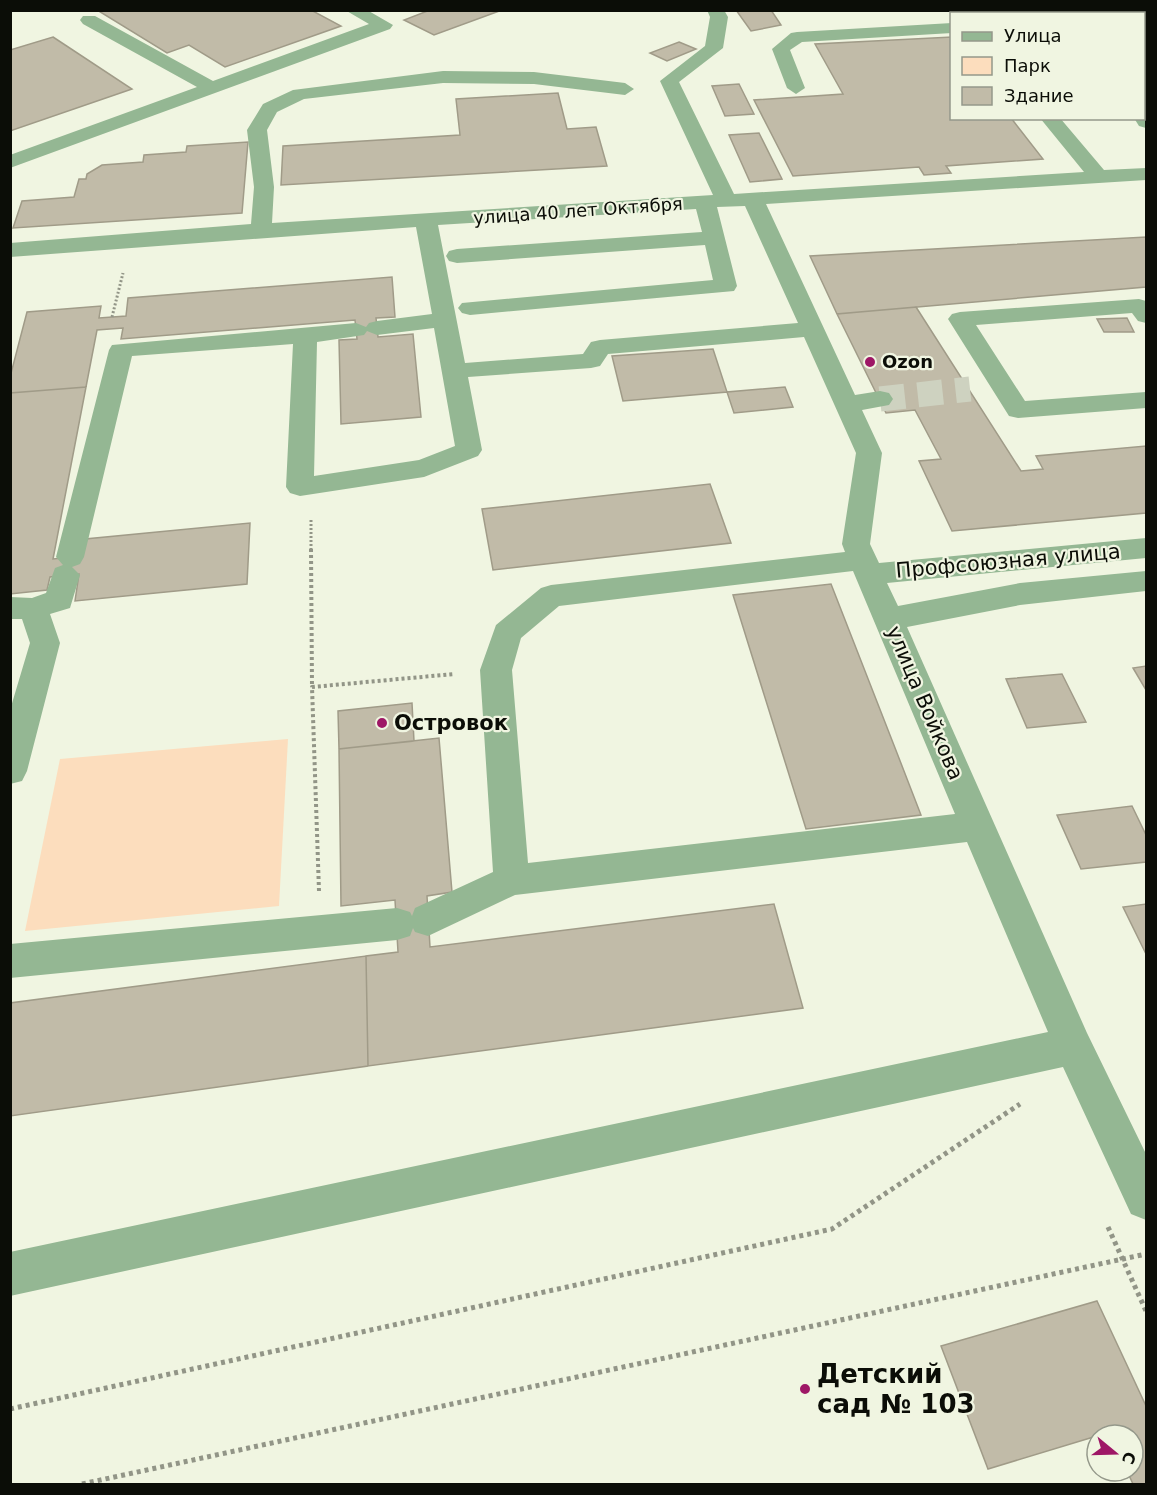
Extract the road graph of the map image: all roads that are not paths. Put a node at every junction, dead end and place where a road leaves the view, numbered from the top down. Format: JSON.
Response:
{"nodes":[{"id":1,"x":353,"y":10,"type":"edge"},
{"id":2,"x":715,"y":10,"type":"edge"},
{"id":3,"x":89,"y":20,"type":"dead end"},
{"id":4,"x":950,"y":28,"type":"edge"},
{"id":5,"x":212,"y":88,"type":"junction"},
{"id":6,"x":796,"y":88,"type":"dead end"},
{"id":7,"x":625,"y":89,"type":"dead end"},
{"id":8,"x":1051,"y":120,"type":"edge"},
{"id":9,"x":10,"y":162,"type":"edge"},
{"id":10,"x":1146,"y":174,"type":"edge"},
{"id":11,"x":1099,"y":177,"type":"junction"},
{"id":12,"x":728,"y":201,"type":"junction"},
{"id":13,"x":426,"y":220,"type":"junction"},
{"id":14,"x":261,"y":230,"type":"junction"},
{"id":15,"x":713,"y":238,"type":"junction"},
{"id":16,"x":10,"y":250,"type":"edge"},
{"id":17,"x":457,"y":256,"type":"dead end"},
{"id":18,"x":470,"y":308,"type":"dead end"},
{"id":19,"x":1146,"y":316,"type":"edge"},
{"id":20,"x":444,"y":320,"type":"junction"},
{"id":21,"x":814,"y":330,"type":"junction"},
{"id":22,"x":304,"y":336,"type":"junction"},
{"id":23,"x":454,"y":371,"type":"junction"},
{"id":24,"x":880,"y":399,"type":"tunnel mouth"},
{"id":25,"x":1146,"y":400,"type":"edge"},
{"id":26,"x":846,"y":404,"type":"junction"},
{"id":27,"x":1146,"y":548,"type":"edge"},
{"id":28,"x":867,"y":567,"type":"junction"},
{"id":29,"x":1146,"y":581,"type":"edge"},
{"id":30,"x":22,"y":609,"type":"edge"},
{"id":31,"x":889,"y":619,"type":"junction"},
{"id":32,"x":10,"y":771,"type":"edge"},
{"id":33,"x":976,"y":826,"type":"junction"},
{"id":34,"x":511,"y":880,"type":"junction"},
{"id":35,"x":10,"y":961,"type":"edge"},
{"id":36,"x":1073,"y":1046,"type":"junction"},
{"id":37,"x":1146,"y":1199,"type":"edge"},
{"id":38,"x":10,"y":1274,"type":"edge"}],
"edges":[{"from":1,"to":5,"type":"street"},
{"from":2,"to":12,"type":"street"},
{"from":3,"to":5,"type":"street"},
{"from":4,"to":6,"type":"street"},
{"from":5,"to":9,"type":"street"},
{"from":7,"to":14,"type":"street"},
{"from":8,"to":11,"type":"street"},
{"from":10,"to":11,"type":"street","name":"улица 40 лет Октября"},
{"from":11,"to":12,"type":"street","name":"улица 40 лет Октября"},
{"from":12,"to":13,"type":"street","name":"улица 40 лет Октября"},
{"from":12,"to":15,"type":"street"},
{"from":12,"to":21,"type":"street","name":"улица Войкова"},
{"from":13,"to":14,"type":"street","name":"улица 40 лет Октября"},
{"from":13,"to":20,"type":"street"},
{"from":14,"to":16,"type":"street","name":"улица 40 лет Октября"},
{"from":15,"to":17,"type":"street"},
{"from":15,"to":18,"type":"street"},
{"from":19,"to":25,"type":"street"},
{"from":20,"to":22,"type":"street"},
{"from":20,"to":23,"type":"street"},
{"from":21,"to":23,"type":"street"},
{"from":21,"to":26,"type":"street","name":"улица Войкова"},
{"from":22,"to":23,"type":"street"},
{"from":22,"to":30,"type":"street"},
{"from":24,"to":26,"type":"street"},
{"from":26,"to":28,"type":"street","name":"улица Войкова"},
{"from":27,"to":28,"type":"street","name":"Профсоюзная улица"},
{"from":28,"to":31,"type":"street","name":"улица Войкова"},
{"from":28,"to":34,"type":"street","name":"Профсоюзная улица"},
{"from":29,"to":31,"type":"street"},
{"from":30,"to":32,"type":"street"},
{"from":31,"to":33,"type":"street","name":"улица Войкова"},
{"from":33,"to":34,"type":"street"},
{"from":33,"to":36,"type":"street","name":"улица Войкова"},
{"from":34,"to":35,"type":"street"},
{"from":36,"to":37,"type":"street","name":"улица Войкова"},
{"from":36,"to":38,"type":"street"}]}
